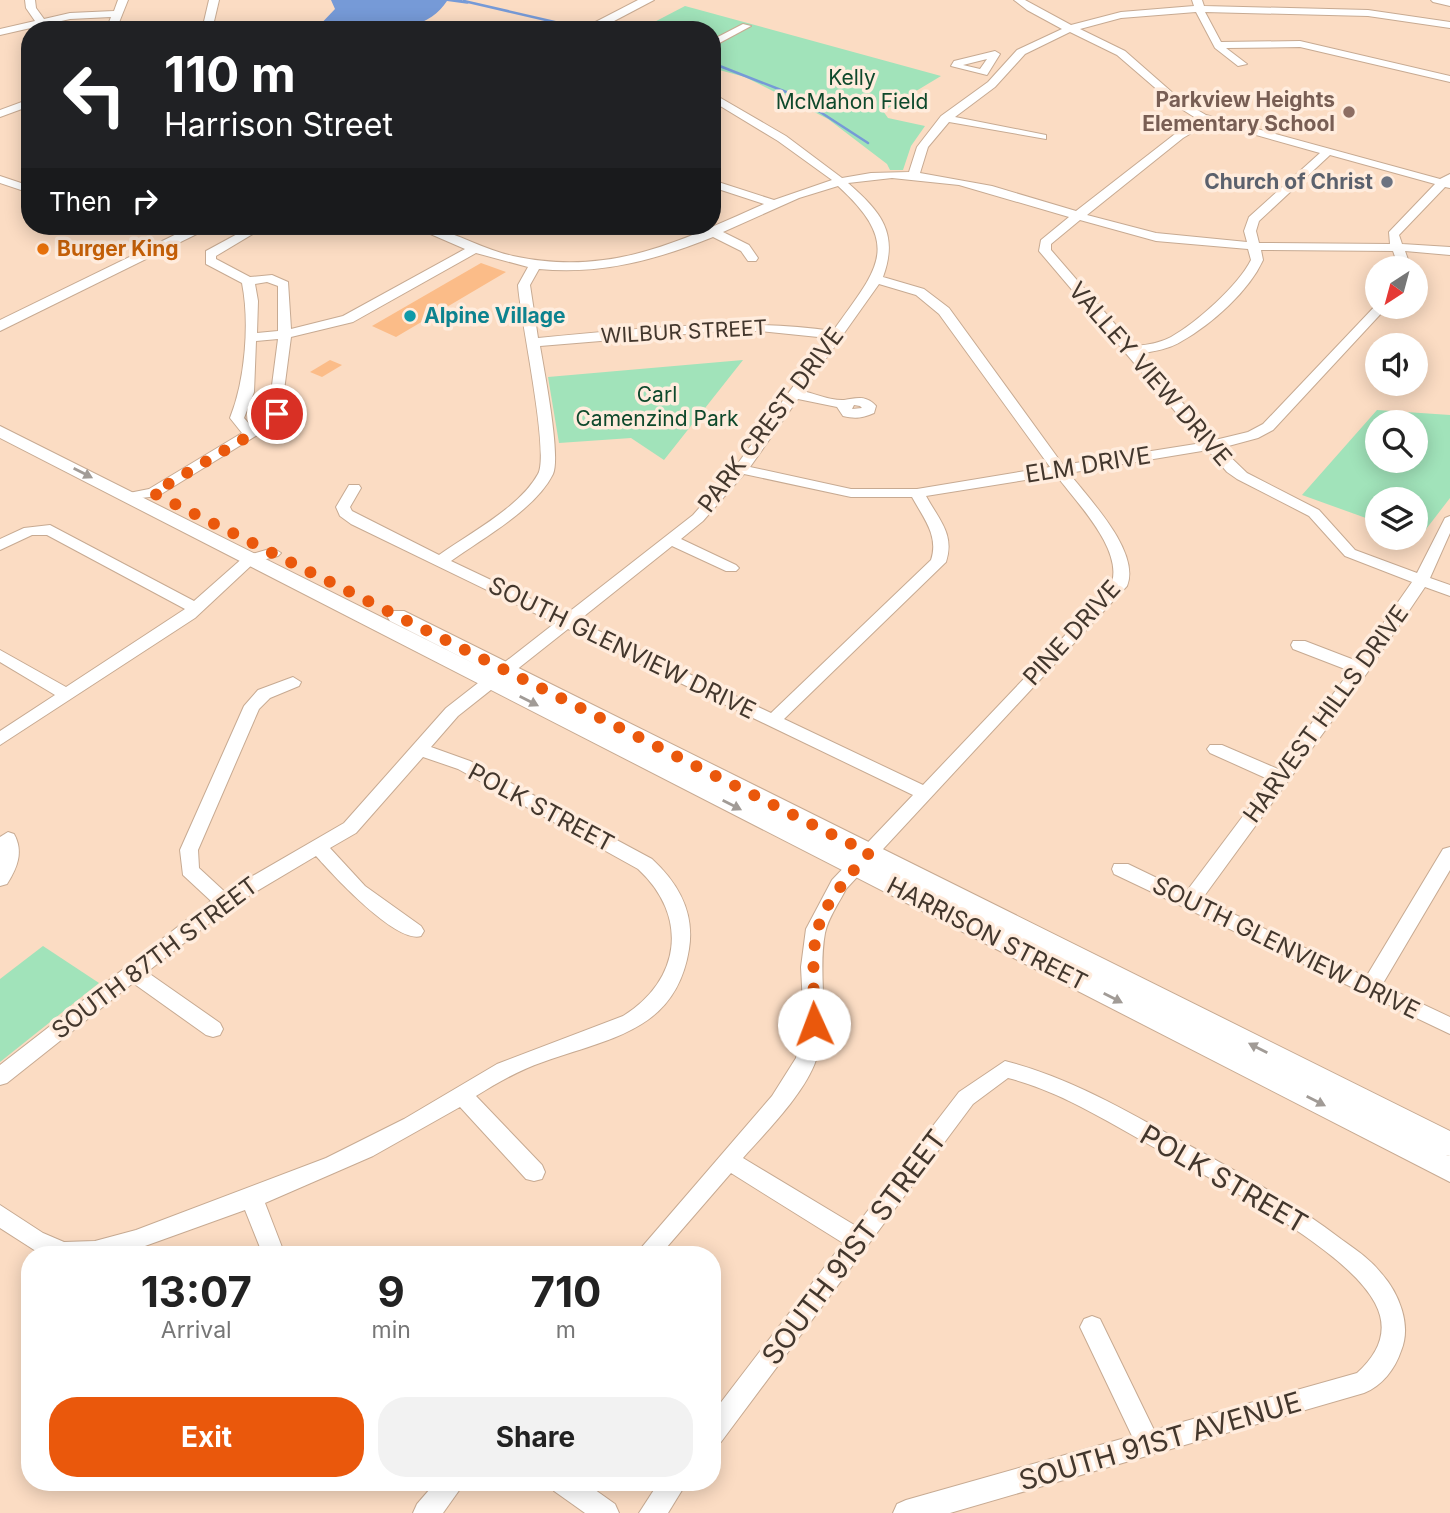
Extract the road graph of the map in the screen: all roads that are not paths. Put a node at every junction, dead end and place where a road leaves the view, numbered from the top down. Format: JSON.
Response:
{"nodes":[{"id":1,"x":30,"y":0,"type":"edge"},
{"id":2,"x":123,"y":0,"type":"edge"},
{"id":3,"x":214,"y":0,"type":"edge"},
{"id":4,"x":648,"y":0,"type":"edge"},
{"id":5,"x":664,"y":0,"type":"edge"},
{"id":6,"x":1019,"y":0,"type":"edge"},
{"id":7,"x":1436,"y":0,"type":"edge"},
{"id":8,"x":1450,"y":3,"type":"edge"},
{"id":9,"x":1198,"y":4,"type":"edge"},
{"id":10,"x":1293,"y":5,"type":"edge"},
{"id":11,"x":117,"y":14,"type":"junction"},
{"id":12,"x":40,"y":21,"type":"joint"},
{"id":13,"x":114,"y":21,"type":"edge"},
{"id":14,"x":209,"y":21,"type":"edge"},
{"id":15,"x":605,"y":21,"type":"edge"},
{"id":16,"x":622,"y":21,"type":"edge"},
{"id":17,"x":1450,"y":25,"type":"edge"},
{"id":18,"x":21,"y":26,"type":"edge"},
{"id":19,"x":746,"y":26,"type":"dead end"},
{"id":20,"x":1072,"y":29,"type":"junction"},
{"id":21,"x":0,"y":32,"type":"edge"},
{"id":22,"x":721,"y":39,"type":"edge"},
{"id":23,"x":1219,"y":45,"type":"junction"},
{"id":24,"x":995,"y":54,"type":"dead end"},
{"id":25,"x":1018,"y":55,"type":"junction"},
{"id":26,"x":1242,"y":64,"type":"dead end"},
{"id":27,"x":1450,"y":79,"type":"edge"},
{"id":28,"x":721,"y":101,"type":"edge"},
{"id":29,"x":21,"y":106,"type":"edge"},
{"id":30,"x":0,"y":114,"type":"edge"},
{"id":31,"x":945,"y":118,"type":"junction"},
{"id":32,"x":1208,"y":119,"type":"junction"},
{"id":33,"x":1042,"y":137,"type":"dead end"},
{"id":34,"x":1327,"y":152,"type":"junction"},
{"id":35,"x":914,"y":176,"type":"junction"},
{"id":36,"x":0,"y":179,"type":"edge"},
{"id":37,"x":838,"y":181,"type":"junction"},
{"id":38,"x":1448,"y":181,"type":"edge"},
{"id":39,"x":721,"y":186,"type":"edge"},
{"id":40,"x":21,"y":187,"type":"edge"},
{"id":41,"x":774,"y":204,"type":"junction"},
{"id":42,"x":1078,"y":215,"type":"junction"},
{"id":43,"x":721,"y":228,"type":"edge"},
{"id":44,"x":165,"y":235,"type":"edge"},
{"id":45,"x":187,"y":235,"type":"edge"},
{"id":46,"x":244,"y":235,"type":"edge"},
{"id":47,"x":442,"y":235,"type":"edge"},
{"id":48,"x":706,"y":235,"type":"edge"},
{"id":49,"x":719,"y":235,"type":"edge"},
{"id":50,"x":1254,"y":246,"type":"junction"},
{"id":51,"x":476,"y":248,"type":"junction"},
{"id":52,"x":1398,"y":249,"type":"junction"},
{"id":53,"x":1450,"y":251,"type":"edge"},
{"id":54,"x":1401,"y":256,"type":"edge"},
{"id":55,"x":751,"y":258,"type":"dead end"},
{"id":56,"x":535,"y":265,"type":"junction"},
{"id":57,"x":243,"y":278,"type":"junction"},
{"id":58,"x":876,"y":279,"type":"junction"},
{"id":59,"x":0,"y":315,"type":"edge"},
{"id":60,"x":1370,"y":319,"type":"edge"},
{"id":61,"x":0,"y":326,"type":"edge"},
{"id":62,"x":285,"y":334,"type":"junction"},
{"id":63,"x":837,"y":335,"type":"junction"},
{"id":64,"x":250,"y":338,"type":"junction"},
{"id":65,"x":531,"y":343,"type":"junction"},
{"id":66,"x":1129,"y":351,"type":"junction"},
{"id":67,"x":796,"y":394,"type":"junction"},
{"id":68,"x":845,"y":404,"type":"dead end"},
{"id":69,"x":0,"y":416,"type":"edge"},
{"id":70,"x":0,"y":431,"type":"edge"},
{"id":71,"x":251,"y":435,"type":"junction"},
{"id":72,"x":1209,"y":446,"type":"junction"},
{"id":73,"x":741,"y":469,"type":"junction"},
{"id":74,"x":1060,"y":470,"type":"junction"},
{"id":75,"x":354,"y":488,"type":"dead end"},
{"id":76,"x":153,"y":493,"type":"junction"},
{"id":77,"x":917,"y":493,"type":"junction"},
{"id":78,"x":130,"y":497,"type":"junction"},
{"id":79,"x":1450,"y":521,"type":"edge"},
{"id":80,"x":670,"y":540,"type":"junction"},
{"id":81,"x":0,"y":545,"type":"edge"},
{"id":82,"x":273,"y":553,"type":"junction"},
{"id":83,"x":250,"y":559,"type":"junction"},
{"id":84,"x":441,"y":561,"type":"junction"},
{"id":85,"x":731,"y":568,"type":"dead end"},
{"id":86,"x":1422,"y":581,"type":"junction"},
{"id":87,"x":1450,"y":591,"type":"edge"},
{"id":88,"x":195,"y":608,"type":"junction"},
{"id":89,"x":566,"y":621,"type":"junction"},
{"id":90,"x":1298,"y":645,"type":"dead end"},
{"id":91,"x":0,"y":655,"type":"edge"},
{"id":92,"x":1361,"y":669,"type":"junction"},
{"id":93,"x":497,"y":675,"type":"junction"},
{"id":94,"x":293,"y":682,"type":"dead end"},
{"id":95,"x":67,"y":695,"type":"junction"},
{"id":96,"x":773,"y":720,"type":"junction"},
{"id":97,"x":0,"y":739,"type":"edge"},
{"id":98,"x":419,"y":749,"type":"junction"},
{"id":99,"x":1216,"y":749,"type":"dead end"},
{"id":100,"x":1281,"y":778,"type":"junction"},
{"id":101,"x":926,"y":794,"type":"junction"},
{"id":102,"x":8,"y":839,"type":"dead end"},
{"id":103,"x":318,"y":847,"type":"junction"},
{"id":104,"x":1450,"y":854,"type":"edge"},
{"id":105,"x":862,"y":860,"type":"junction"},
{"id":106,"x":1121,"y":869,"type":"dead end"},
{"id":107,"x":0,"y":879,"type":"edge"},
{"id":108,"x":1190,"y":901,"type":"junction"},
{"id":109,"x":223,"y":902,"type":"junction"},
{"id":110,"x":414,"y":932,"type":"dead end"},
{"id":111,"x":132,"y":972,"type":"junction"},
{"id":112,"x":1370,"y":988,"type":"junction"},
{"id":113,"x":1450,"y":1026,"type":"edge"},
{"id":114,"x":214,"y":1029,"type":"dead end"},
{"id":115,"x":1005,"y":1069,"type":"joint"},
{"id":116,"x":0,"y":1077,"type":"edge"},
{"id":117,"x":462,"y":1095,"type":"junction"},
{"id":118,"x":1450,"y":1144,"type":"edge"},
{"id":119,"x":729,"y":1161,"type":"junction"},
{"id":120,"x":1450,"y":1170,"type":"edge"},
{"id":121,"x":534,"y":1172,"type":"dead end"},
{"id":122,"x":251,"y":1196,"type":"junction"},
{"id":123,"x":0,"y":1215,"type":"edge"},
{"id":124,"x":860,"y":1241,"type":"junction"},
{"id":125,"x":43,"y":1246,"type":"edge"},
{"id":126,"x":114,"y":1246,"type":"edge"},
{"id":127,"x":270,"y":1246,"type":"edge"},
{"id":128,"x":654,"y":1246,"type":"edge"},
{"id":129,"x":1092,"y":1327,"type":"dead end"},
{"id":130,"x":1394,"y":1341,"type":"joint"},
{"id":131,"x":721,"y":1422,"type":"edge"},
{"id":132,"x":1149,"y":1444,"type":"junction"},
{"id":133,"x":445,"y":1491,"type":"edge"},
{"id":134,"x":576,"y":1491,"type":"edge"},
{"id":135,"x":669,"y":1491,"type":"edge"},
{"id":136,"x":426,"y":1513,"type":"edge"},
{"id":137,"x":606,"y":1513,"type":"edge"},
{"id":138,"x":652,"y":1513,"type":"edge"},
{"id":139,"x":906,"y":1513,"type":"edge"}],
"edges":[{"from":1,"to":12,"type":"street"},
{"from":2,"to":11,"type":"street"},
{"from":3,"to":14,"type":"street"},
{"from":4,"to":15,"type":"main road"},
{"from":5,"to":16,"type":"main road"},
{"from":6,"to":20,"type":"street"},
{"from":7,"to":8,"type":"street"},
{"from":9,"to":10,"type":"street"},
{"from":9,"to":20,"type":"street"},
{"from":9,"to":23,"type":"street"},
{"from":10,"to":17,"type":"street"},
{"from":11,"to":12,"type":"street"},
{"from":11,"to":13,"type":"street"},
{"from":18,"to":21,"type":"street"},
{"from":19,"to":22,"type":"street"},
{"from":20,"to":25,"type":"street"},
{"from":20,"to":32,"type":"street"},
{"from":23,"to":26,"type":"street"},
{"from":23,"to":27,"type":"street"},
{"from":24,"to":25,"type":"street"},
{"from":25,"to":31,"type":"street"},
{"from":28,"to":37,"type":"street","name":"PARK CREST DRIVE"},
{"from":29,"to":30,"type":"street"},
{"from":31,"to":33,"type":"street"},
{"from":31,"to":35,"type":"street"},
{"from":32,"to":34,"type":"street"},
{"from":32,"to":42,"type":"street"},
{"from":34,"to":38,"type":"street"},
{"from":34,"to":50,"type":"street"},
{"from":35,"to":37,"type":"street"},
{"from":35,"to":42,"type":"street"},
{"from":36,"to":40,"type":"street"},
{"from":37,"to":41,"type":"street"},
{"from":37,"to":58,"type":"street","name":"PARK CREST DRIVE"},
{"from":38,"to":52,"type":"street"},
{"from":39,"to":41,"type":"street"},
{"from":41,"to":43,"type":"street"},
{"from":42,"to":50,"type":"street"},
{"from":42,"to":66,"type":"street","name":"VALLEY VIEW DRIVE"},
{"from":44,"to":59,"type":"main road"},
{"from":45,"to":61,"type":"main road"},
{"from":46,"to":57,"type":"street"},
{"from":47,"to":51,"type":"street"},
{"from":48,"to":56,"type":"street"},
{"from":49,"to":55,"type":"street"},
{"from":50,"to":52,"type":"street"},
{"from":50,"to":66,"type":"street"},
{"from":51,"to":56,"type":"street"},
{"from":51,"to":62,"type":"street"},
{"from":52,"to":53,"type":"street"},
{"from":52,"to":54,"type":"street"},
{"from":56,"to":65,"type":"street"},
{"from":57,"to":62,"type":"street"},
{"from":57,"to":64,"type":"street"},
{"from":58,"to":63,"type":"street","name":"PARK CREST DRIVE"},
{"from":58,"to":74,"type":"street","name":"PINE DRIVE"},
{"from":60,"to":72,"type":"street","name":"ELM DRIVE"},
{"from":62,"to":64,"type":"street"},
{"from":62,"to":71,"type":"street"},
{"from":63,"to":65,"type":"street","name":"WILBUR STREET"},
{"from":63,"to":67,"type":"street","name":"PARK CREST DRIVE"},
{"from":64,"to":71,"type":"street"},
{"from":65,"to":84,"type":"street"},
{"from":66,"to":72,"type":"street","name":"VALLEY VIEW DRIVE"},
{"from":67,"to":68,"type":"street"},
{"from":67,"to":73,"type":"street","name":"PARK CREST DRIVE"},
{"from":69,"to":76,"type":"main road","name":"HARRISON STREET"},
{"from":70,"to":78,"type":"main road","name":"HARRISON STREET","one_way":true},
{"from":71,"to":76,"type":"street"},
{"from":72,"to":74,"type":"street","name":"ELM DRIVE"},
{"from":72,"to":86,"type":"street","name":"VALLEY VIEW DRIVE"},
{"from":73,"to":77,"type":"street","name":"ELM DRIVE"},
{"from":73,"to":80,"type":"street","name":"PARK CREST DRIVE"},
{"from":74,"to":77,"type":"street","name":"ELM DRIVE"},
{"from":74,"to":101,"type":"street","name":"PINE DRIVE"},
{"from":75,"to":84,"type":"street","name":"SOUTH GLENVIEW DRIVE"},
{"from":76,"to":78,"type":"street"},
{"from":76,"to":82,"type":"main road","name":"HARRISON STREET"},
{"from":77,"to":96,"type":"street"},
{"from":78,"to":83,"type":"main road","name":"HARRISON STREET"},
{"from":79,"to":86,"type":"street","name":"HARVEST HILLS DRIVE"},
{"from":80,"to":85,"type":"street"},
{"from":80,"to":89,"type":"street","name":"PARK CREST DRIVE"},
{"from":81,"to":88,"type":"street"},
{"from":82,"to":83,"type":"street"},
{"from":82,"to":93,"type":"main road","name":"HARRISON STREET"},
{"from":83,"to":88,"type":"street"},
{"from":83,"to":93,"type":"main road","name":"HARRISON STREET"},
{"from":84,"to":89,"type":"street","name":"SOUTH GLENVIEW DRIVE"},
{"from":86,"to":87,"type":"street","name":"VALLEY VIEW DRIVE"},
{"from":86,"to":92,"type":"street","name":"HARVEST HILLS DRIVE"},
{"from":88,"to":95,"type":"street"},
{"from":89,"to":93,"type":"street","name":"PARK CREST DRIVE"},
{"from":89,"to":96,"type":"street","name":"SOUTH GLENVIEW DRIVE"},
{"from":90,"to":92,"type":"street"},
{"from":91,"to":95,"type":"street"},
{"from":92,"to":100,"type":"street","name":"HARVEST HILLS DRIVE"},
{"from":93,"to":98,"type":"street","name":"SOUTH 87TH STREET"},
{"from":93,"to":105,"type":"main road","name":"HARRISON STREET"},
{"from":94,"to":109,"type":"street"},
{"from":95,"to":97,"type":"street"},
{"from":96,"to":101,"type":"street","name":"SOUTH GLENVIEW DRIVE"},
{"from":98,"to":103,"type":"street","name":"SOUTH 87TH STREET"},
{"from":98,"to":117,"type":"street","name":"POLK STREET"},
{"from":99,"to":100,"type":"street"},
{"from":100,"to":108,"type":"street","name":"HARVEST HILLS DRIVE"},
{"from":101,"to":105,"type":"street","name":"PINE DRIVE"},
{"from":102,"to":107,"type":"street"},
{"from":103,"to":109,"type":"street","name":"SOUTH 87TH STREET"},
{"from":103,"to":110,"type":"street"},
{"from":104,"to":112,"type":"street"},
{"from":118,"to":105,"type":"main road","name":"HARRISON STREET","one_way":true},
{"from":105,"to":119,"type":"street","name":"PINE DRIVE"},
{"from":105,"to":120,"type":"main road","name":"HARRISON STREET","one_way":true},
{"from":106,"to":108,"type":"street","name":"SOUTH GLENVIEW DRIVE"},
{"from":108,"to":112,"type":"street","name":"SOUTH GLENVIEW DRIVE"},
{"from":109,"to":111,"type":"street","name":"SOUTH 87TH STREET"},
{"from":111,"to":114,"type":"street"},
{"from":111,"to":116,"type":"street","name":"SOUTH 87TH STREET"},
{"from":112,"to":113,"type":"street","name":"SOUTH GLENVIEW DRIVE"},
{"from":115,"to":124,"type":"street","name":"SOUTH 91ST STREET"},
{"from":115,"to":130,"type":"street","name":"POLK STREET"},
{"from":117,"to":121,"type":"street"},
{"from":117,"to":122,"type":"street"},
{"from":119,"to":124,"type":"street"},
{"from":119,"to":128,"type":"street","name":"PINE DRIVE"},
{"from":122,"to":126,"type":"street"},
{"from":122,"to":127,"type":"street"},
{"from":123,"to":125,"type":"street"},
{"from":124,"to":131,"type":"street","name":"SOUTH 91ST STREET"},
{"from":129,"to":132,"type":"street"},
{"from":130,"to":132,"type":"street","name":"SOUTH 91ST AVENUE"},
{"from":132,"to":139,"type":"street","name":"SOUTH 91ST AVENUE"},
{"from":133,"to":136,"type":"street"},
{"from":134,"to":137,"type":"street"},
{"from":135,"to":138,"type":"street"}]}
